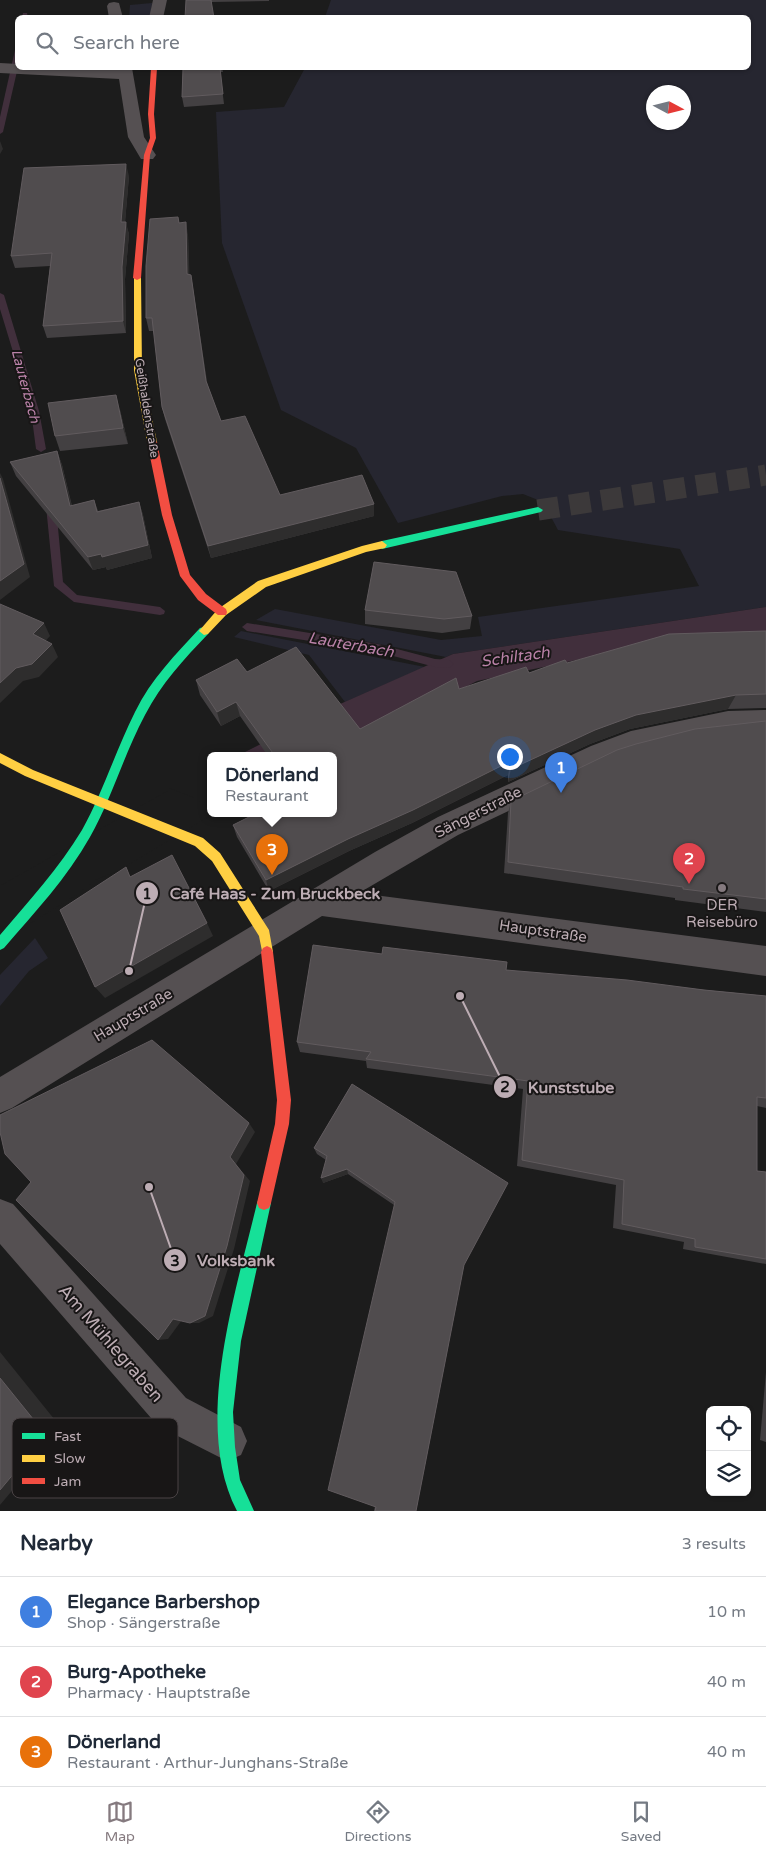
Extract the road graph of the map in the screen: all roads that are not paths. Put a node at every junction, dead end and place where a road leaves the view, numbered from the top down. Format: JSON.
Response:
{"nodes":[{"id":1,"x":160,"y":0,"type":"edge"},
{"id":2,"x":157,"y":15,"type":"edge"},
{"id":3,"x":1,"y":68,"type":"edge"},
{"id":4,"x":15,"y":69,"type":"edge"},
{"id":5,"x":32,"y":70,"type":"edge"},
{"id":6,"x":154,"y":70,"type":"edge"},
{"id":7,"x":125,"y":71,"type":"edge"},
{"id":8,"x":147,"y":155,"type":"junction"},
{"id":9,"x":538,"y":510,"type":"tunnel mouth"},
{"id":10,"x":222,"y":612,"type":"junction"},
{"id":11,"x":766,"y":721,"type":"edge"},
{"id":12,"x":0,"y":758,"type":"edge"},
{"id":13,"x":102,"y":802,"type":"junction"},
{"id":14,"x":321,"y":902,"type":"junction"},
{"id":15,"x":265,"y":934,"type":"junction"},
{"id":16,"x":0,"y":944,"type":"edge"},
{"id":17,"x":766,"y":961,"type":"edge"},
{"id":18,"x":0,"y":1096,"type":"edge"},
{"id":19,"x":0,"y":1217,"type":"edge"},
{"id":20,"x":227,"y":1441,"type":"junction"},
{"id":21,"x":246,"y":1511,"type":"edge"}],
"edges":[{"from":1,"to":2,"type":"street"},
{"from":3,"to":4,"type":"street"},
{"from":5,"to":7,"type":"street"},
{"from":6,"to":8,"type":"street","name":"Geißhaldenstraße"},
{"from":7,"to":8,"type":"street"},
{"from":8,"to":10,"type":"street","name":"Geißhaldenstraße"},
{"from":9,"to":10,"type":"street"},
{"from":10,"to":13,"type":"street"},
{"from":11,"to":14,"type":"street","name":"Sängerstraße"},
{"from":12,"to":13,"type":"street"},
{"from":13,"to":15,"type":"street"},
{"from":13,"to":16,"type":"street"},
{"from":14,"to":15,"type":"street","name":"Sängerstraße"},
{"from":14,"to":17,"type":"street","name":"Hauptstraße"},
{"from":15,"to":18,"type":"street","name":"Hauptstraße"},
{"from":15,"to":20,"type":"street"},
{"from":19,"to":20,"type":"street","name":"Am Mühlegraben"},
{"from":20,"to":21,"type":"street"}]}
